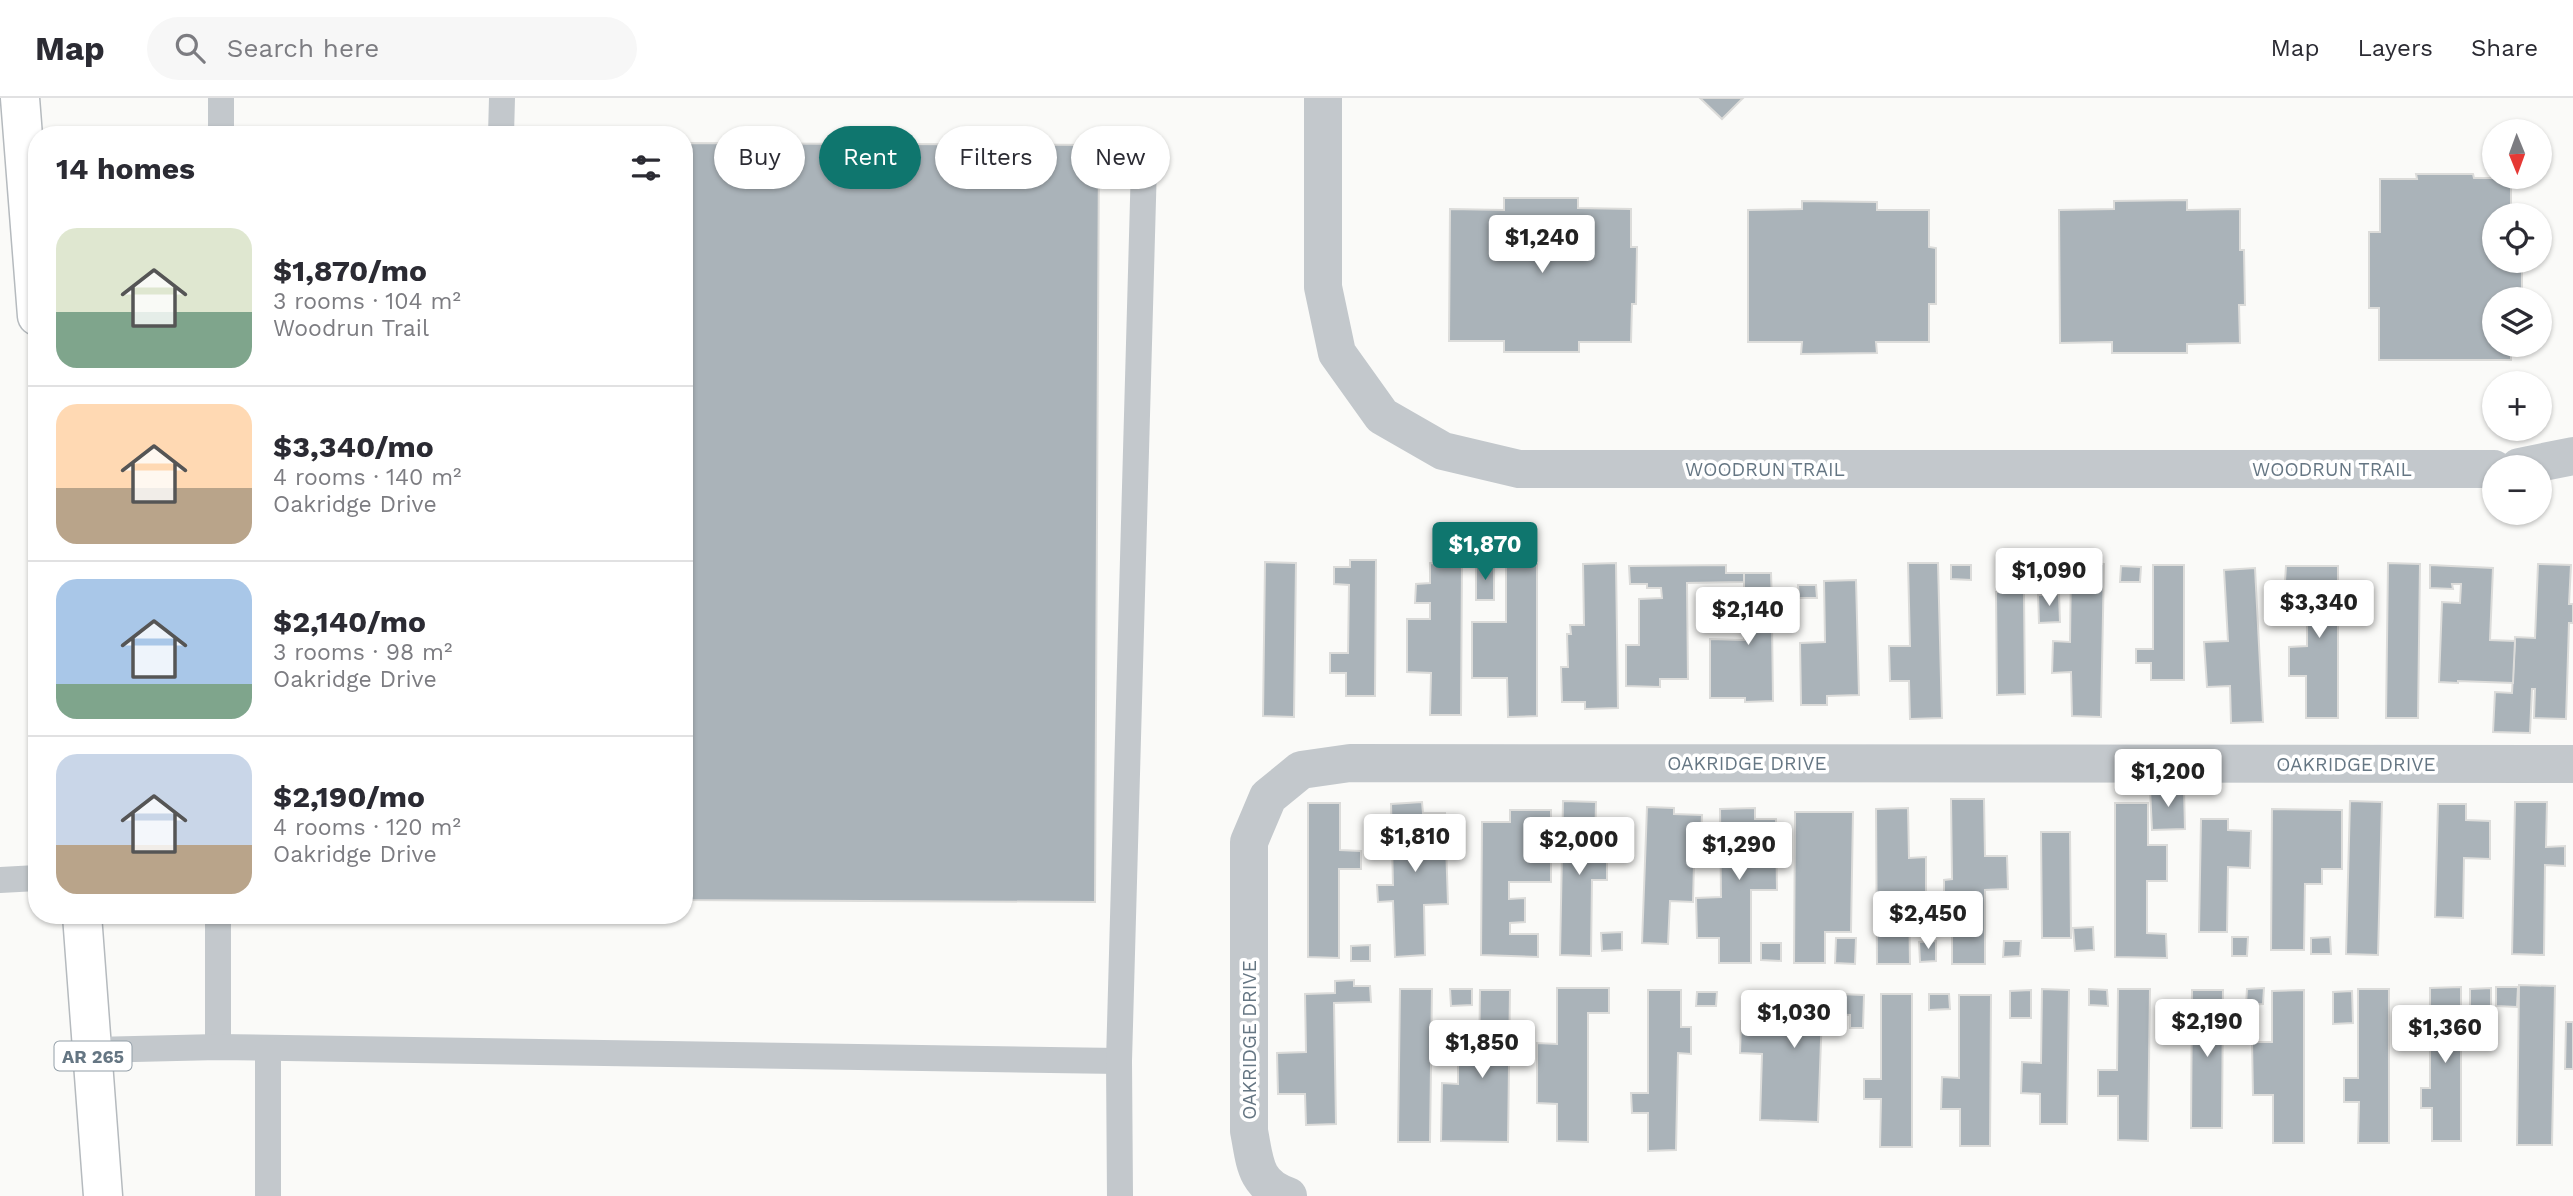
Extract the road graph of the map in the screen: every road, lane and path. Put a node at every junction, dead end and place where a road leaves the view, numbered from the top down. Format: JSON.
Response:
{"nodes":[{"id":1,"x":20,"y":98,"type":"edge"},
{"id":2,"x":221,"y":98,"type":"edge"},
{"id":3,"x":502,"y":98,"type":"edge"},
{"id":4,"x":1323,"y":98,"type":"edge"},
{"id":5,"x":221,"y":126,"type":"edge"},
{"id":6,"x":501,"y":126,"type":"edge"},
{"id":7,"x":1143,"y":189,"type":"edge"},
{"id":8,"x":28,"y":201,"type":"edge"},
{"id":9,"x":2573,"y":456,"type":"edge"},
{"id":10,"x":2552,"y":460,"type":"edge"},
{"id":11,"x":2482,"y":469,"type":"edge"},
{"id":12,"x":2573,"y":764,"type":"edge"},
{"id":13,"x":28,"y":878,"type":"edge"},
{"id":14,"x":0,"y":880,"type":"edge"},
{"id":15,"x":83,"y":924,"type":"edge"},
{"id":16,"x":218,"y":924,"type":"edge"},
{"id":17,"x":218,"y":1047,"type":"junction"},
{"id":18,"x":268,"y":1049,"type":"junction"},
{"id":19,"x":93,"y":1050,"type":"junction"},
{"id":20,"x":1119,"y":1061,"type":"junction"},
{"id":21,"x":103,"y":1196,"type":"edge"},
{"id":22,"x":268,"y":1196,"type":"edge"},
{"id":23,"x":1120,"y":1196,"type":"edge"},
{"id":24,"x":1288,"y":1196,"type":"edge"}],
"edges":[{"from":1,"to":8,"type":"main road"},
{"from":2,"to":5,"type":"lane"},
{"from":3,"to":6,"type":"lane"},
{"from":4,"to":11,"type":"street","name":"WOODRUN TRAIL"},
{"from":7,"to":20,"type":"lane"},
{"from":9,"to":10,"type":"street"},
{"from":12,"to":24,"type":"street","name":"OAKRIDGE DRIVE"},
{"from":13,"to":14,"type":"lane"},
{"from":15,"to":19,"type":"main road","number":"AR 265"},
{"from":16,"to":17,"type":"lane"},
{"from":17,"to":18,"type":"lane"},
{"from":17,"to":19,"type":"lane"},
{"from":18,"to":20,"type":"lane"},
{"from":18,"to":22,"type":"lane"},
{"from":19,"to":21,"type":"main road","number":"AR 265"},
{"from":20,"to":23,"type":"lane"}]}
